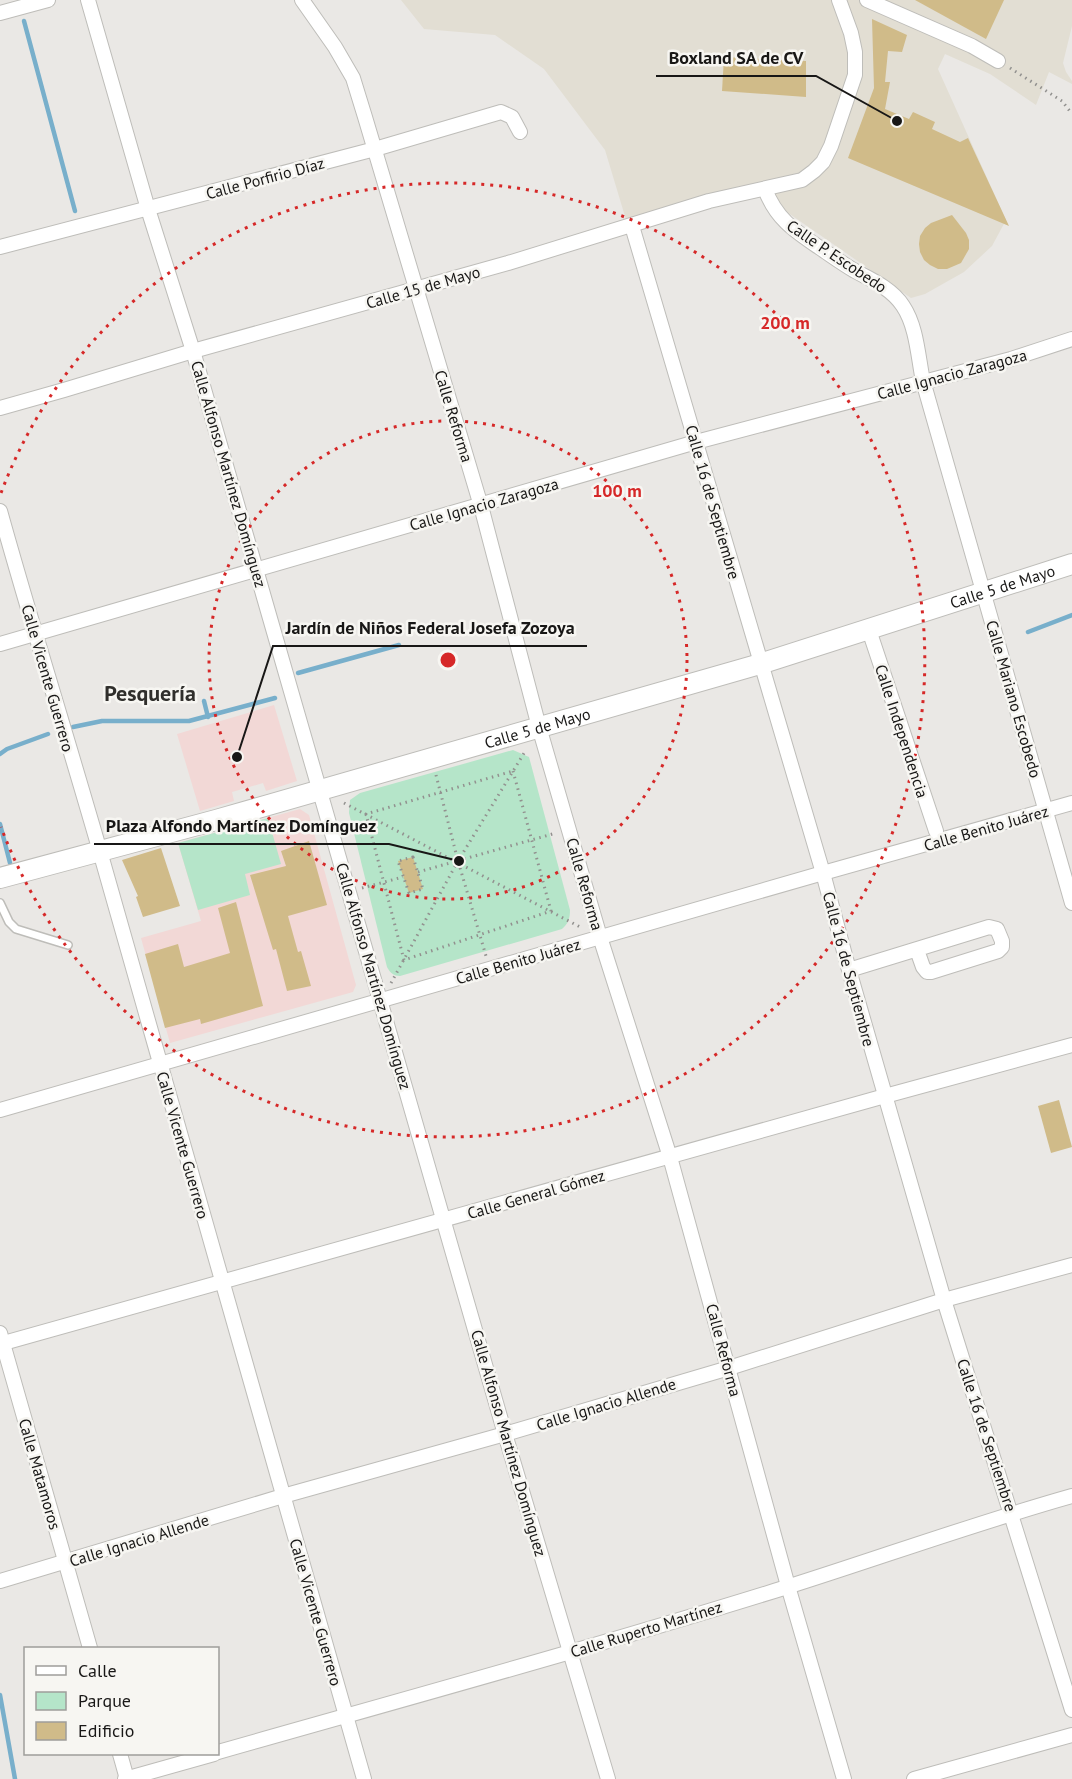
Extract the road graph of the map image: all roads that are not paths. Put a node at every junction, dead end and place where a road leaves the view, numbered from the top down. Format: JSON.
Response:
{"nodes":[{"id":1,"x":48,"y":0,"type":"edge"},
{"id":2,"x":88,"y":0,"type":"edge"},
{"id":3,"x":302,"y":0,"type":"edge"},
{"id":4,"x":839,"y":0,"type":"edge"},
{"id":5,"x":867,"y":0,"type":"edge"},
{"id":6,"x":0,"y":14,"type":"edge"},
{"id":7,"x":998,"y":61,"type":"road end"},
{"id":8,"x":520,"y":132,"type":"dead end"},
{"id":9,"x":375,"y":149,"type":"junction"},
{"id":10,"x":765,"y":189,"type":"junction"},
{"id":11,"x":148,"y":209,"type":"junction"},
{"id":12,"x":632,"y":226,"type":"junction"},
{"id":13,"x":0,"y":247,"type":"edge"},
{"id":14,"x":416,"y":289,"type":"junction"},
{"id":15,"x":911,"y":322,"type":"joint"},
{"id":16,"x":1072,"y":339,"type":"edge"},
{"id":17,"x":193,"y":351,"type":"junction"},
{"id":18,"x":923,"y":381,"type":"junction"},
{"id":19,"x":0,"y":408,"type":"edge"},
{"id":20,"x":696,"y":442,"type":"junction"},
{"id":21,"x":481,"y":506,"type":"junction"},
{"id":22,"x":0,"y":511,"type":"edge"},
{"id":23,"x":1072,"y":564,"type":"edge"},
{"id":24,"x":256,"y":569,"type":"junction"},
{"id":25,"x":983,"y":592,"type":"junction"},
{"id":26,"x":869,"y":630,"type":"junction"},
{"id":27,"x":34,"y":634,"type":"junction"},
{"id":28,"x":0,"y":644,"type":"edge"},
{"id":29,"x":760,"y":664,"type":"junction"},
{"id":30,"x":539,"y":727,"type":"junction"},
{"id":31,"x":320,"y":790,"type":"junction"},
{"id":32,"x":1072,"y":803,"type":"edge"},
{"id":33,"x":1047,"y":811,"type":"junction"},
{"id":34,"x":936,"y":831,"type":"dead end"},
{"id":35,"x":100,"y":851,"type":"junction"},
{"id":36,"x":823,"y":873,"type":"junction"},
{"id":37,"x":0,"y":878,"type":"edge"},
{"id":38,"x":0,"y":903,"type":"edge"},
{"id":39,"x":1072,"y":903,"type":"edge"},
{"id":40,"x":600,"y":937,"type":"junction"},
{"id":41,"x":68,"y":945,"type":"dead end"},
{"id":42,"x":917,"y":950,"type":"junction"},
{"id":43,"x":849,"y":970,"type":"junction"},
{"id":44,"x":381,"y":1000,"type":"junction"},
{"id":45,"x":1072,"y":1045,"type":"edge"},
{"id":46,"x":160,"y":1064,"type":"junction"},
{"id":47,"x":885,"y":1096,"type":"junction"},
{"id":48,"x":0,"y":1110,"type":"edge"},
{"id":49,"x":670,"y":1157,"type":"junction"},
{"id":50,"x":444,"y":1221,"type":"junction"},
{"id":51,"x":1072,"y":1265,"type":"edge"},
{"id":52,"x":221,"y":1281,"type":"junction"},
{"id":53,"x":944,"y":1300,"type":"junction"},
{"id":54,"x":1,"y":1340,"type":"edge"},
{"id":55,"x":729,"y":1368,"type":"junction"},
{"id":56,"x":506,"y":1434,"type":"junction"},
{"id":57,"x":283,"y":1496,"type":"junction"},
{"id":58,"x":1072,"y":1496,"type":"edge"},
{"id":59,"x":1012,"y":1513,"type":"junction"},
{"id":60,"x":65,"y":1562,"type":"junction"},
{"id":61,"x":0,"y":1581,"type":"edge"},
{"id":62,"x":788,"y":1587,"type":"junction"},
{"id":63,"x":90,"y":1647,"type":"edge"},
{"id":64,"x":570,"y":1651,"type":"junction"},
{"id":65,"x":1072,"y":1710,"type":"edge"},
{"id":66,"x":346,"y":1716,"type":"junction"},
{"id":67,"x":1072,"y":1735,"type":"edge"},
{"id":68,"x":219,"y":1752,"type":"edge"},
{"id":69,"x":120,"y":1755,"type":"edge"},
{"id":70,"x":209,"y":1755,"type":"edge"},
{"id":71,"x":126,"y":1779,"type":"edge"},
{"id":72,"x":364,"y":1779,"type":"edge"},
{"id":73,"x":608,"y":1779,"type":"edge"},
{"id":74,"x":844,"y":1779,"type":"edge"},
{"id":75,"x":914,"y":1779,"type":"edge"}],
"edges":[{"from":1,"to":6,"type":"street"},
{"from":2,"to":11,"type":"street","name":"Calle Alfonso Martínez Domínguez"},
{"from":3,"to":9,"type":"street","name":"Calle Reforma"},
{"from":4,"to":10,"type":"street","name":"Calle 15 de Mayo"},
{"from":5,"to":7,"type":"street"},
{"from":8,"to":9,"type":"street","name":"Calle Porfirio Díaz"},
{"from":9,"to":11,"type":"street","name":"Calle Porfirio Díaz"},
{"from":9,"to":14,"type":"street","name":"Calle Reforma"},
{"from":10,"to":12,"type":"street","name":"Calle 15 de Mayo"},
{"from":10,"to":15,"type":"street","name":"Calle P. Escobedo"},
{"from":11,"to":13,"type":"street","name":"Calle Porfirio Díaz"},
{"from":11,"to":17,"type":"street","name":"Calle Alfonso Martínez Domínguez"},
{"from":12,"to":14,"type":"street","name":"Calle 15 de Mayo"},
{"from":12,"to":20,"type":"street","name":"Calle 16 de Septiembre"},
{"from":14,"to":17,"type":"street","name":"Calle 15 de Mayo"},
{"from":14,"to":21,"type":"street","name":"Calle Reforma"},
{"from":15,"to":18,"type":"street","name":"Calle Mariano Escobedo"},
{"from":16,"to":18,"type":"street","name":"Calle Ignacio Zaragoza"},
{"from":17,"to":19,"type":"street","name":"Calle 15 de Mayo"},
{"from":17,"to":24,"type":"street","name":"Calle Alfonso Martínez Domínguez"},
{"from":18,"to":20,"type":"street","name":"Calle Ignacio Zaragoza"},
{"from":18,"to":25,"type":"street","name":"Calle Mariano Escobedo"},
{"from":20,"to":21,"type":"street","name":"Calle Ignacio Zaragoza"},
{"from":20,"to":29,"type":"street","name":"Calle 16 de Septiembre"},
{"from":21,"to":24,"type":"street","name":"Calle Ignacio Zaragoza"},
{"from":21,"to":30,"type":"street","name":"Calle Reforma"},
{"from":22,"to":27,"type":"street","name":"Calle Vicente Guerrero"},
{"from":23,"to":25,"type":"street","name":"Calle 5 de Mayo"},
{"from":24,"to":27,"type":"street","name":"Calle Ignacio Zaragoza"},
{"from":24,"to":31,"type":"street","name":"Calle Alfonso Martínez Domínguez"},
{"from":25,"to":26,"type":"street","name":"Calle 5 de Mayo"},
{"from":25,"to":33,"type":"street","name":"Calle Mariano Escobedo"},
{"from":26,"to":29,"type":"street","name":"Calle 5 de Mayo"},
{"from":26,"to":34,"type":"street","name":"Calle Independencia"},
{"from":27,"to":28,"type":"street","name":"Calle Ignacio Zaragoza"},
{"from":27,"to":35,"type":"street","name":"Calle Vicente Guerrero"},
{"from":29,"to":30,"type":"street","name":"Calle 5 de Mayo"},
{"from":29,"to":36,"type":"street","name":"Calle 16 de Septiembre"},
{"from":30,"to":31,"type":"street","name":"Calle 5 de Mayo"},
{"from":30,"to":40,"type":"street","name":"Calle Reforma"},
{"from":31,"to":35,"type":"street","name":"Calle 5 de Mayo"},
{"from":31,"to":44,"type":"street","name":"Calle Alfonso Martínez Domínguez"},
{"from":32,"to":33,"type":"street","name":"Calle Benito Juárez"},
{"from":33,"to":36,"type":"street","name":"Calle Benito Juárez"},
{"from":33,"to":39,"type":"street","name":"Calle Mariano Escobedo"},
{"from":35,"to":37,"type":"street","name":"Calle 5 de Mayo"},
{"from":35,"to":46,"type":"street","name":"Calle Vicente Guerrero"},
{"from":36,"to":40,"type":"street","name":"Calle Benito Juárez"},
{"from":36,"to":43,"type":"street","name":"Calle 16 de Septiembre"},
{"from":38,"to":41,"type":"lane"},
{"from":40,"to":44,"type":"street","name":"Calle Benito Juárez"},
{"from":40,"to":49,"type":"street","name":"Calle Reforma"},
{"from":42,"to":42,"type":"street"},
{"from":42,"to":43,"type":"street"},
{"from":43,"to":47,"type":"street","name":"Calle 16 de Septiembre"},
{"from":44,"to":46,"type":"street","name":"Calle Benito Juárez"},
{"from":44,"to":50,"type":"street","name":"Calle Alfonso Martínez Domínguez"},
{"from":45,"to":47,"type":"street","name":"Calle General Gómez"},
{"from":46,"to":48,"type":"street","name":"Calle Benito Juárez"},
{"from":46,"to":52,"type":"street","name":"Calle Vicente Guerrero"},
{"from":47,"to":49,"type":"street","name":"Calle General Gómez"},
{"from":47,"to":53,"type":"street","name":"Calle 16 de Septiembre"},
{"from":49,"to":50,"type":"street","name":"Calle General Gómez"},
{"from":49,"to":55,"type":"street","name":"Calle Reforma"},
{"from":50,"to":52,"type":"street","name":"Calle General Gómez"},
{"from":50,"to":56,"type":"street","name":"Calle Alfonso Martínez Domínguez"},
{"from":51,"to":53,"type":"street","name":"Calle Ignacio Allende"},
{"from":52,"to":54,"type":"street","name":"Calle General Gómez"},
{"from":52,"to":57,"type":"street","name":"Calle Vicente Guerrero"},
{"from":53,"to":55,"type":"street","name":"Calle Ignacio Allende"},
{"from":53,"to":59,"type":"street","name":"Calle 16 de Septiembre"},
{"from":54,"to":60,"type":"street","name":"Calle Matamoros"},
{"from":55,"to":56,"type":"street","name":"Calle Ignacio Allende"},
{"from":55,"to":62,"type":"street","name":"Calle Reforma"},
{"from":56,"to":57,"type":"street","name":"Calle Ignacio Allende"},
{"from":56,"to":64,"type":"street","name":"Calle Alfonso Martínez Domínguez"},
{"from":57,"to":60,"type":"street","name":"Calle Ignacio Allende"},
{"from":57,"to":66,"type":"street","name":"Calle Vicente Guerrero"},
{"from":58,"to":59,"type":"street","name":"Calle Ruperto Martínez"},
{"from":59,"to":62,"type":"street","name":"Calle Ruperto Martínez"},
{"from":59,"to":65,"type":"street","name":"Calle 16 de Septiembre"},
{"from":60,"to":61,"type":"street","name":"Calle Ignacio Allende"},
{"from":60,"to":63,"type":"street","name":"Calle Matamoros"},
{"from":62,"to":64,"type":"street","name":"Calle Ruperto Martínez"},
{"from":62,"to":74,"type":"street","name":"Calle Reforma"},
{"from":64,"to":66,"type":"street","name":"Calle Ruperto Martínez"},
{"from":64,"to":73,"type":"street","name":"Calle Alfonso Martínez Domínguez"},
{"from":66,"to":68,"type":"street","name":"Calle Ruperto Martínez"},
{"from":66,"to":72,"type":"street","name":"Calle Vicente Guerrero"},
{"from":67,"to":75,"type":"street"},
{"from":69,"to":71,"type":"street"},
{"from":70,"to":71,"type":"street","name":"Calle Ruperto Martínez"}]}
